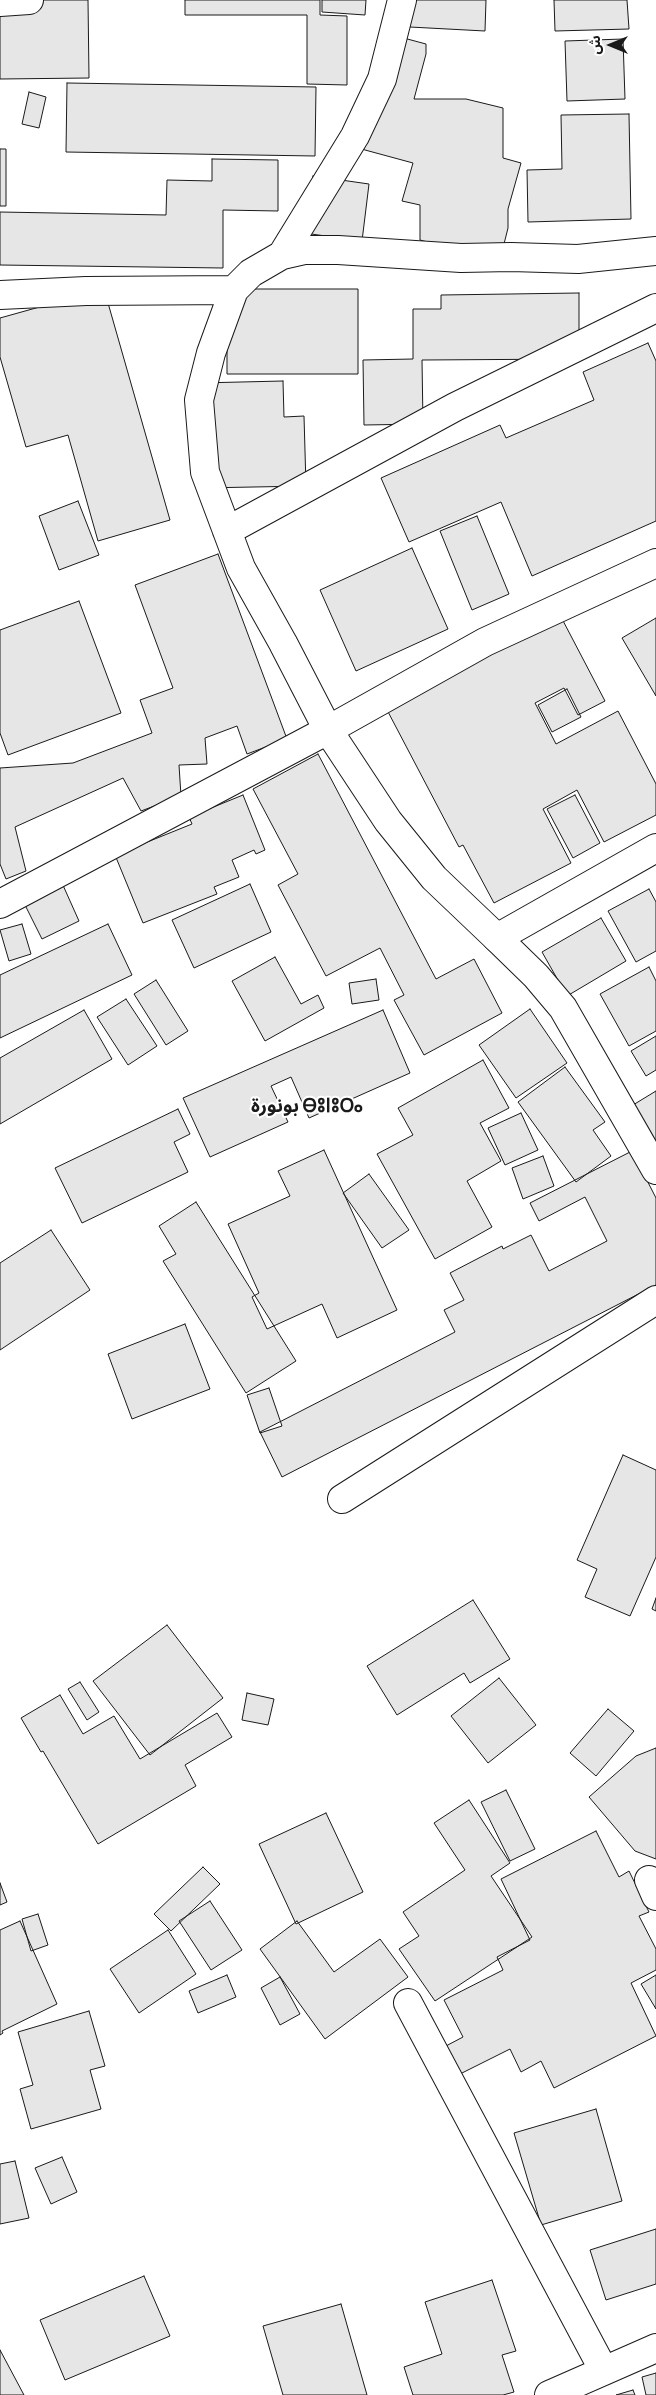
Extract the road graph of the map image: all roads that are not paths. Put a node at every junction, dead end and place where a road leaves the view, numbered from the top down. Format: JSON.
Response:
{"nodes":[{"id":1,"x":29,"y":0,"type":"edge"},
{"id":2,"x":402,"y":0,"type":"edge"},
{"id":3,"x":0,"y":2,"type":"edge"},
{"id":4,"x":656,"y":251,"type":"edge"},
{"id":5,"x":282,"y":256,"type":"junction"},
{"id":6,"x":234,"y":290,"type":"junction"},
{"id":7,"x":0,"y":295,"type":"edge"},
{"id":8,"x":656,"y":308,"type":"edge"},
{"id":9,"x":227,"y":531,"type":"junction"},
{"id":10,"x":656,"y":563,"type":"edge"},
{"id":11,"x":328,"y":730,"type":"junction"},
{"id":12,"x":656,"y":848,"type":"edge"},
{"id":13,"x":0,"y":904,"type":"edge"},
{"id":14,"x":496,"y":938,"type":"junction"},
{"id":15,"x":656,"y":1170,"type":"edge"},
{"id":16,"x":656,"y":1300,"type":"edge"},
{"id":17,"x":342,"y":1498,"type":"dead end"},
{"id":18,"x":408,"y":2002,"type":"dead end"},
{"id":19,"x":656,"y":2348,"type":"edge"},
{"id":20,"x":604,"y":2371,"type":"junction"},
{"id":21,"x":549,"y":2395,"type":"edge"}],
"edges":[{"from":1,"to":3,"type":"street"},
{"from":2,"to":5,"type":"street"},
{"from":4,"to":5,"type":"street"},
{"from":5,"to":6,"type":"street"},
{"from":6,"to":7,"type":"street"},
{"from":6,"to":9,"type":"street"},
{"from":8,"to":9,"type":"street"},
{"from":9,"to":11,"type":"street"},
{"from":10,"to":11,"type":"street"},
{"from":11,"to":13,"type":"street"},
{"from":11,"to":14,"type":"street"},
{"from":12,"to":14,"type":"street"},
{"from":14,"to":15,"type":"street"},
{"from":16,"to":17,"type":"street"},
{"from":18,"to":20,"type":"street"},
{"from":19,"to":20,"type":"street"},
{"from":20,"to":21,"type":"street"}]}
